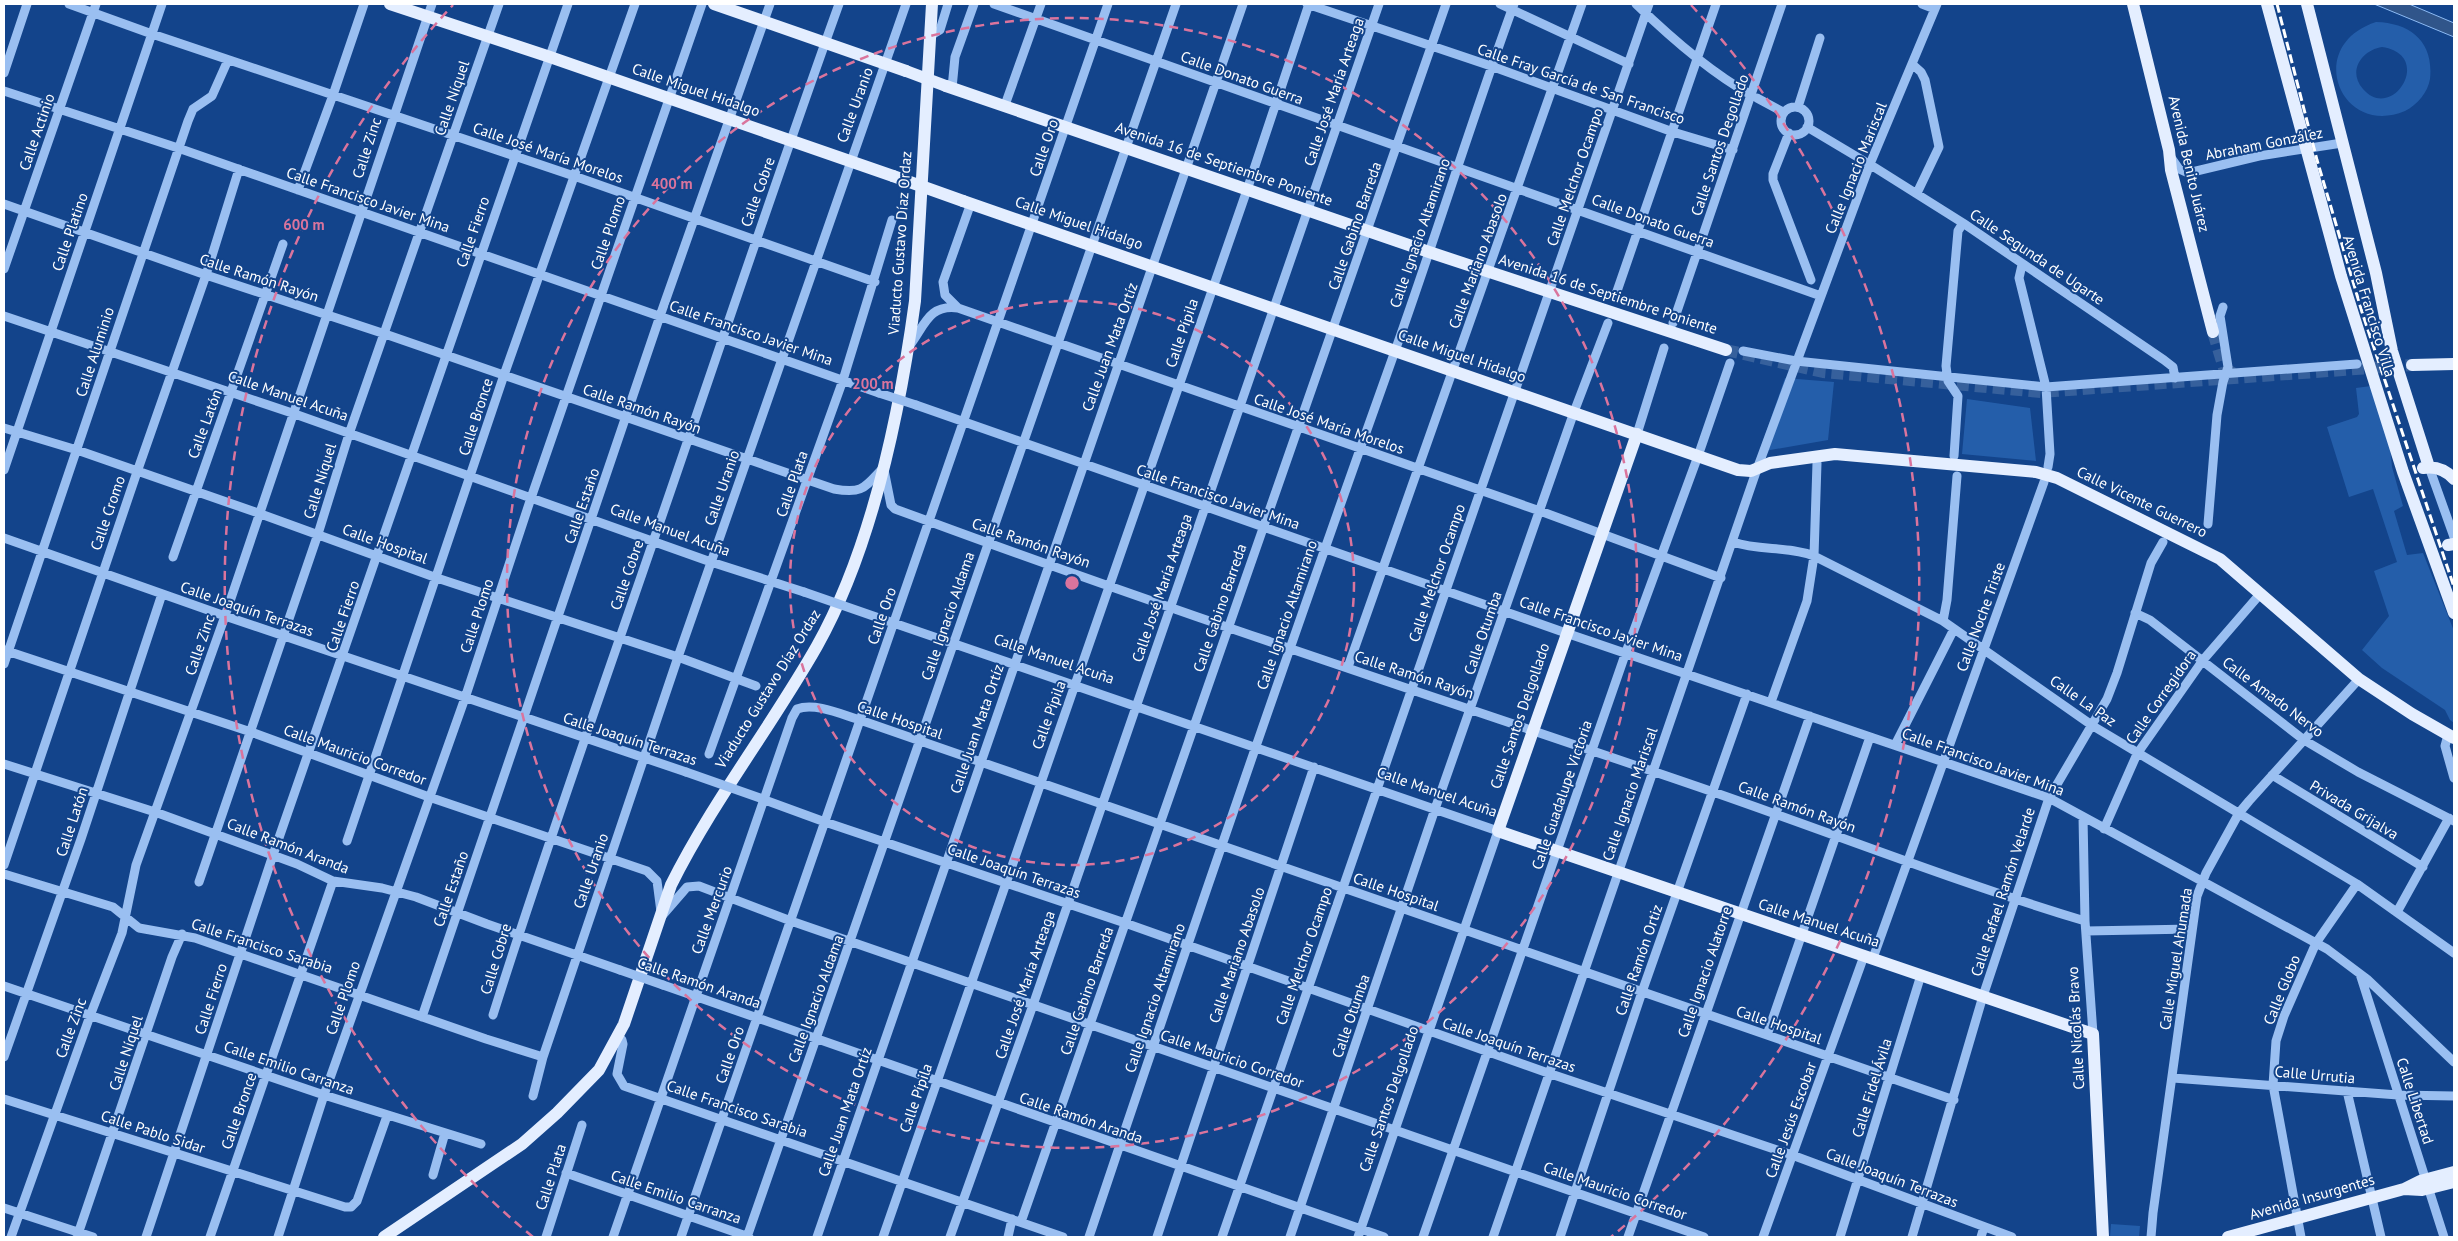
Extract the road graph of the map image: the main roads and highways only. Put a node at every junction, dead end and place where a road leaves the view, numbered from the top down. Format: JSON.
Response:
{"nodes":[{"id":1,"x":390,"y":4,"type":"edge"},
{"id":2,"x":714,"y":4,"type":"edge"},
{"id":3,"x":932,"y":4,"type":"edge"},
{"id":4,"x":2133,"y":4,"type":"edge"},
{"id":5,"x":2268,"y":4,"type":"edge"},
{"id":6,"x":2307,"y":4,"type":"edge"},
{"id":7,"x":2213,"y":332,"type":"tunnel mouth"},
{"id":8,"x":1728,"y":357,"type":"tunnel mouth"},
{"id":9,"x":2454,"y":364,"type":"edge"},
{"id":10,"x":2412,"y":365,"type":"tunnel mouth"},
{"id":11,"x":1636,"y":434,"type":"junction"},
{"id":12,"x":1757,"y":469,"type":"joint"},
{"id":13,"x":2452,"y":474,"type":"edge"},
{"id":14,"x":2454,"y":613,"type":"edge"},
{"id":15,"x":2451,"y":737,"type":"edge"},
{"id":16,"x":1498,"y":831,"type":"joint"},
{"id":17,"x":2093,"y":1034,"type":"joint"},
{"id":18,"x":2454,"y":1172,"type":"edge"},
{"id":19,"x":2454,"y":1182,"type":"edge"},
{"id":20,"x":2428,"y":1184,"type":"junction"},
{"id":21,"x":384,"y":1237,"type":"edge"},
{"id":22,"x":2103,"y":1237,"type":"edge"},
{"id":23,"x":2228,"y":1237,"type":"edge"}],
"edges":[{"from":1,"to":11,"type":"main road","name":"Calle Miguel Hidalgo","bridge":true},
{"from":2,"to":8,"type":"main road","name":"Avenida 16 de Septiembre Poniente","bridge":true},
{"from":3,"to":21,"type":"main road","name":"Viaducto Gustavo Díaz Ordaz"},
{"from":4,"to":7,"type":"main road","name":"Avenida Benito Juárez"},
{"from":5,"to":14,"type":"main road","name":"Avenida Francisco Villa"},
{"from":6,"to":13,"type":"main road","name":"Avenida Francisco Villa"},
{"from":9,"to":10,"type":"main road"},
{"from":11,"to":12,"type":"main road","name":"Calle Miguel Hidalgo"},
{"from":11,"to":16,"type":"main road","name":"Calle Santos Delgollado"},
{"from":12,"to":15,"type":"main road","name":"Calle Vicente Guerrero"},
{"from":16,"to":17,"type":"main road","name":"Calle Manuel Acuña"},
{"from":17,"to":22,"type":"main road","name":"Calle Nicolás Bravo"},
{"from":18,"to":20,"type":"main road"},
{"from":19,"to":20,"type":"main road"},
{"from":20,"to":23,"type":"main road","name":"Avenida Insurgentes"}]}
